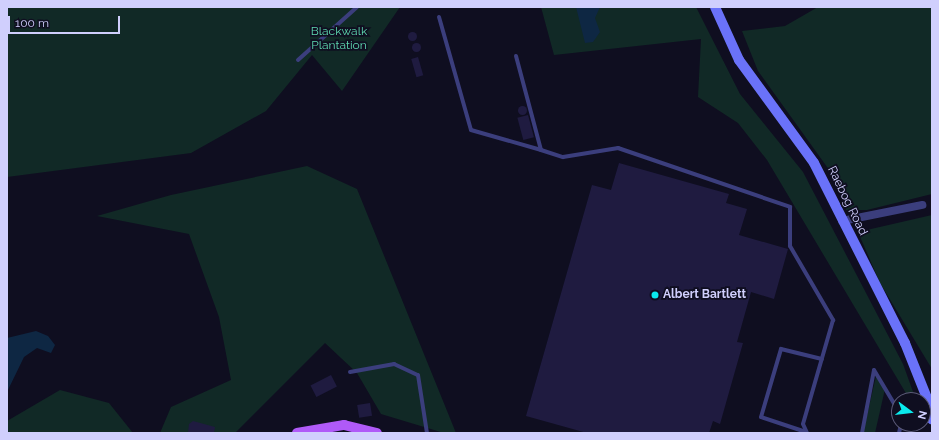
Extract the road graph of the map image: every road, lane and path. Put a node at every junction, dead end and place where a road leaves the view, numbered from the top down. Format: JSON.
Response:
{"nodes":[{"id":1,"x":357,"y":7,"type":"edge"},
{"id":2,"x":715,"y":7,"type":"edge"},
{"id":3,"x":439,"y":17,"type":"dead end"},
{"id":4,"x":516,"y":56,"type":"dead end"},
{"id":5,"x":298,"y":60,"type":"dead end"},
{"id":6,"x":541,"y":150,"type":"junction"},
{"id":7,"x":922,"y":205,"type":"dead end"},
{"id":8,"x":842,"y":221,"type":"junction"},
{"id":9,"x":822,"y":359,"type":"junction"},
{"id":10,"x":350,"y":372,"type":"dead end"},
{"id":11,"x":891,"y":399,"type":"edge"},
{"id":12,"x":932,"y":419,"type":"edge"},
{"id":13,"x":807,"y":432,"type":"edge"},
{"id":14,"x":297,"y":433,"type":"edge"},
{"id":15,"x":377,"y":433,"type":"edge"},
{"id":16,"x":427,"y":433,"type":"edge"},
{"id":17,"x":862,"y":433,"type":"edge"}],
"edges":[{"from":1,"to":5,"type":"lane"},
{"from":2,"to":8,"type":"main road","name":"Raebog Road"},
{"from":3,"to":6,"type":"lane"},
{"from":4,"to":6,"type":"lane"},
{"from":6,"to":9,"type":"lane"},
{"from":7,"to":8,"type":"street"},
{"from":8,"to":12,"type":"main road","name":"Raebog Road"},
{"from":9,"to":13,"type":"lane"},
{"from":9,"to":13,"type":"lane"},
{"from":10,"to":16,"type":"lane"},
{"from":11,"to":17,"type":"lane"},
{"from":14,"to":15,"type":"main road"}]}
